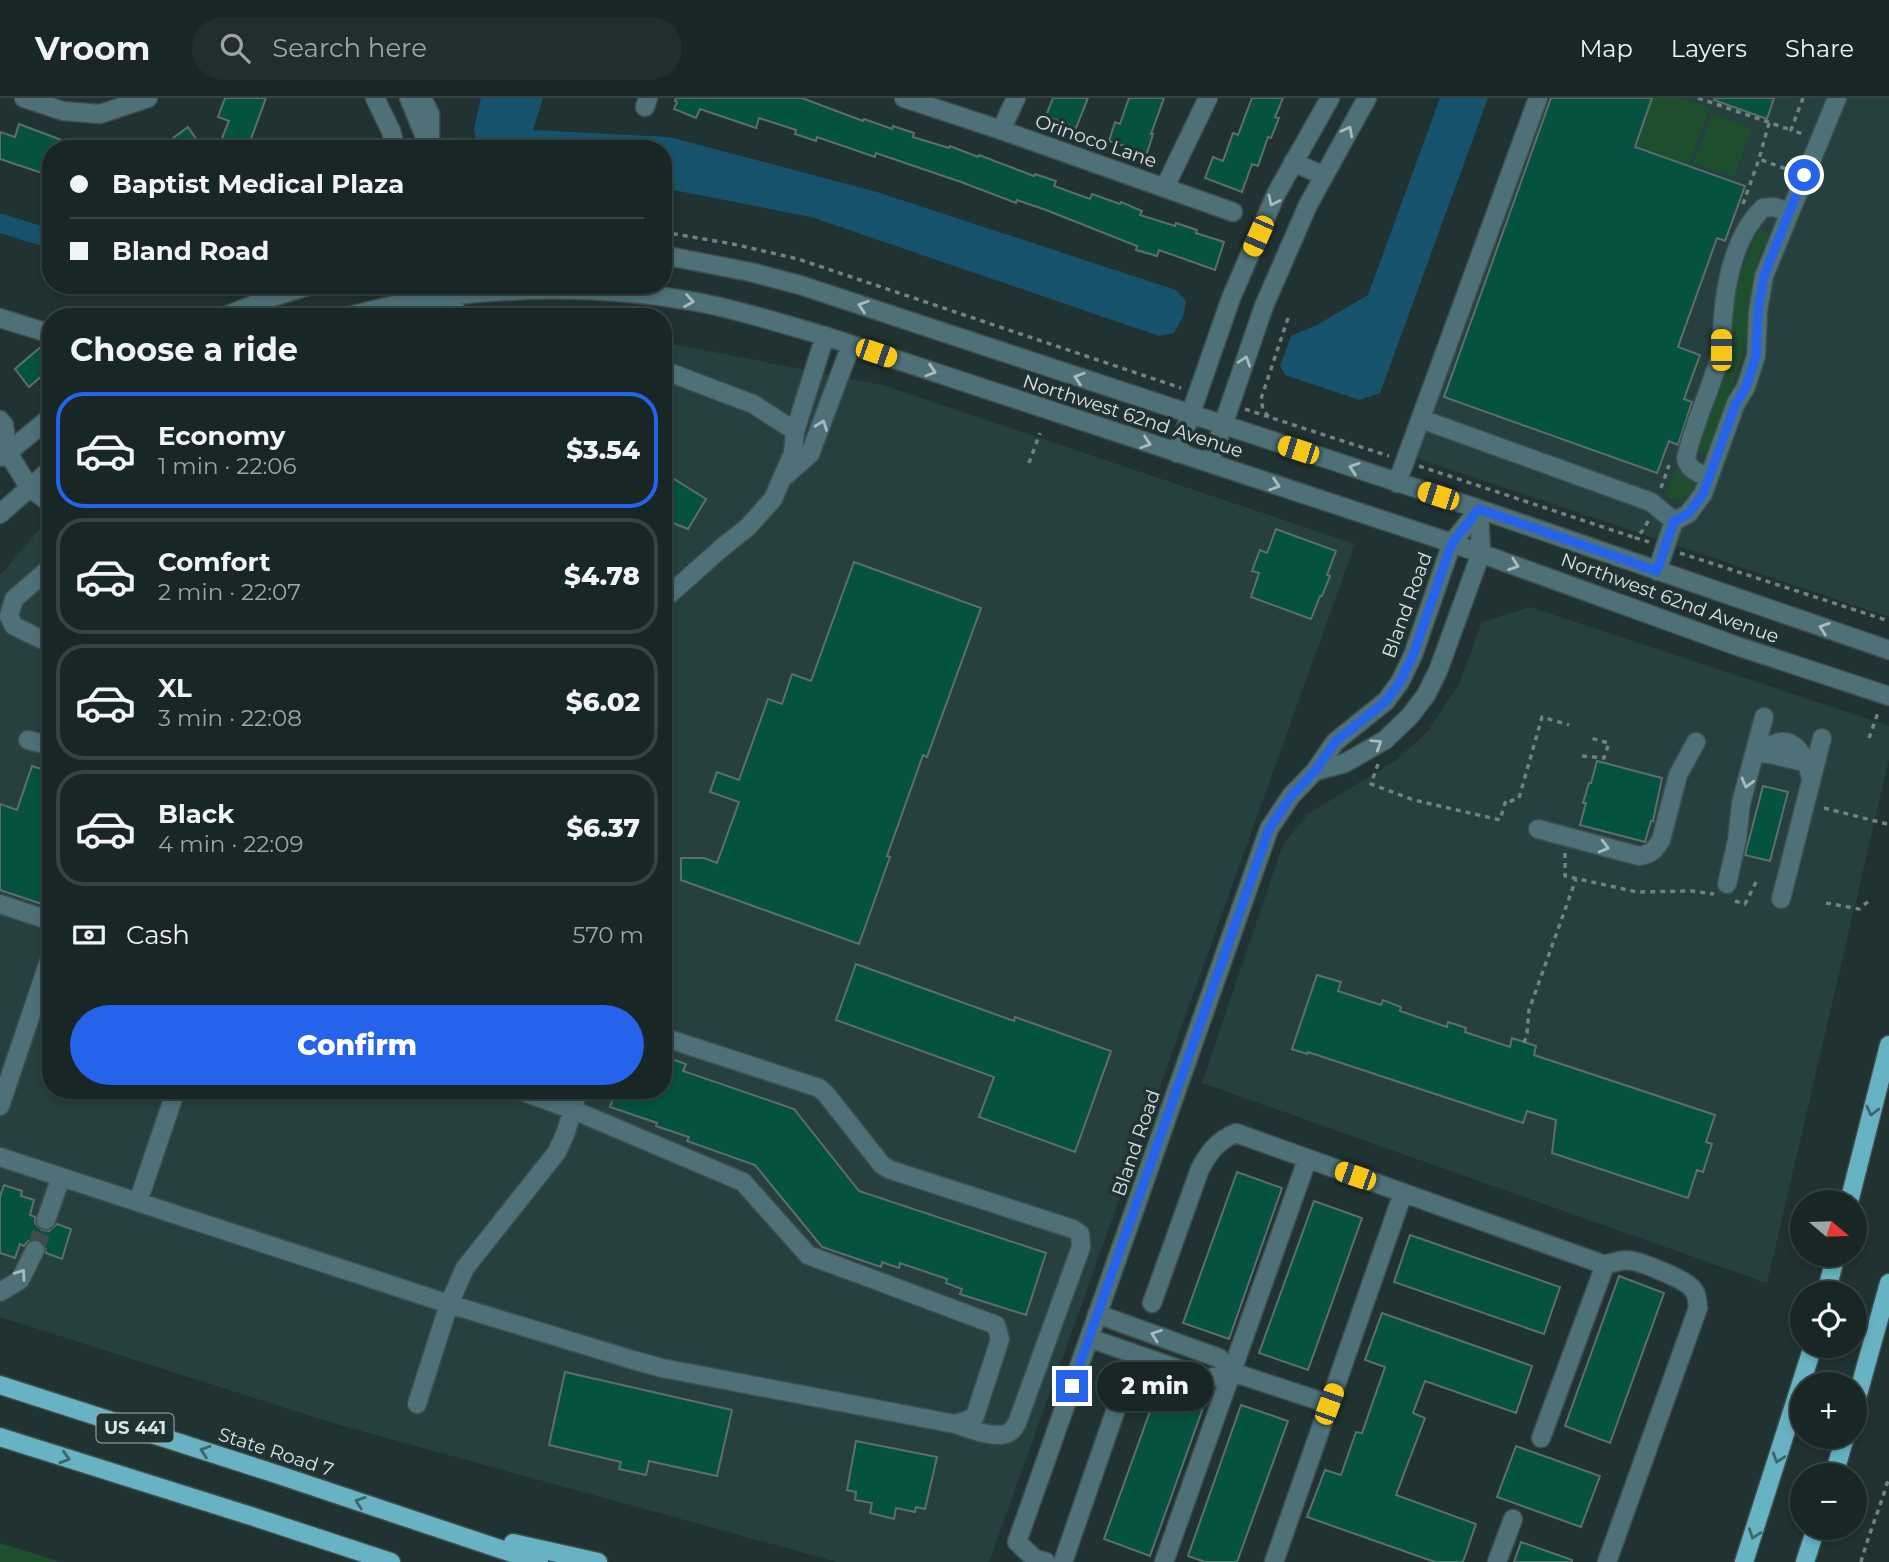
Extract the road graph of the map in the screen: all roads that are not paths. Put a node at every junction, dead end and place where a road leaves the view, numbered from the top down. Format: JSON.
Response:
{"nodes":[{"id":1,"x":24,"y":98,"type":"edge"},
{"id":2,"x":148,"y":98,"type":"edge"},
{"id":3,"x":409,"y":98,"type":"edge"},
{"id":4,"x":422,"y":98,"type":"edge"},
{"id":5,"x":904,"y":98,"type":"edge"},
{"id":6,"x":1016,"y":98,"type":"edge"},
{"id":7,"x":1208,"y":98,"type":"edge"},
{"id":8,"x":1330,"y":98,"type":"edge"},
{"id":9,"x":1367,"y":98,"type":"edge"},
{"id":10,"x":1538,"y":98,"type":"edge"},
{"id":11,"x":1837,"y":98,"type":"edge"},
{"id":12,"x":376,"y":99,"type":"edge"},
{"id":13,"x":1001,"y":130,"type":"junction"},
{"id":14,"x":394,"y":140,"type":"edge"},
{"id":15,"x":426,"y":140,"type":"edge"},
{"id":16,"x":430,"y":140,"type":"edge"},
{"id":17,"x":1293,"y":162,"type":"junction"},
{"id":18,"x":1324,"y":176,"type":"junction"},
{"id":19,"x":1165,"y":187,"type":"junction"},
{"id":20,"x":1233,"y":212,"type":"dead end"},
{"id":21,"x":1789,"y":212,"type":"junction"},
{"id":22,"x":672,"y":257,"type":"edge"},
{"id":23,"x":283,"y":294,"type":"edge"},
{"id":24,"x":444,"y":294,"type":"edge"},
{"id":25,"x":636,"y":294,"type":"edge"},
{"id":26,"x":425,"y":300,"type":"edge"},
{"id":27,"x":246,"y":308,"type":"edge"},
{"id":28,"x":387,"y":308,"type":"edge"},
{"id":29,"x":0,"y":318,"type":"edge"},
{"id":30,"x":42,"y":331,"type":"edge"},
{"id":31,"x":825,"y":336,"type":"junction"},
{"id":32,"x":851,"y":345,"type":"junction"},
{"id":33,"x":672,"y":373,"type":"edge"},
{"id":34,"x":1191,"y":415,"type":"junction"},
{"id":35,"x":1421,"y":419,"type":"junction"},
{"id":36,"x":0,"y":420,"type":"edge"},
{"id":37,"x":42,"y":424,"type":"edge"},
{"id":38,"x":1223,"y":426,"type":"junction"},
{"id":39,"x":795,"y":431,"type":"junction"},
{"id":40,"x":1177,"y":453,"type":"junction"},
{"id":41,"x":3,"y":454,"type":"edge"},
{"id":42,"x":1210,"y":463,"type":"junction"},
{"id":43,"x":42,"y":476,"type":"edge"},
{"id":44,"x":1709,"y":477,"type":"junction"},
{"id":45,"x":782,"y":478,"type":"junction"},
{"id":46,"x":1397,"y":483,"type":"junction"},
{"id":47,"x":29,"y":487,"type":"junction"},
{"id":48,"x":42,"y":497,"type":"edge"},
{"id":49,"x":1479,"y":509,"type":"junction"},
{"id":50,"x":0,"y":514,"type":"edge"},
{"id":51,"x":1674,"y":521,"type":"junction"},
{"id":52,"x":1452,"y":543,"type":"junction"},
{"id":53,"x":1481,"y":553,"type":"junction"},
{"id":54,"x":1657,"y":571,"type":"junction"},
{"id":55,"x":42,"y":575,"type":"edge"},
{"id":56,"x":672,"y":592,"type":"edge"},
{"id":57,"x":14,"y":599,"type":"junction"},
{"id":58,"x":0,"y":617,"type":"edge"},
{"id":59,"x":42,"y":640,"type":"edge"},
{"id":60,"x":1889,"y":650,"type":"edge"},
{"id":61,"x":1884,"y":703,"type":"edge"},
{"id":62,"x":1764,"y":717,"type":"dead end"},
{"id":63,"x":1822,"y":738,"type":"dead end"},
{"id":64,"x":28,"y":740,"type":"dead end"},
{"id":65,"x":1696,"y":742,"type":"dead end"},
{"id":66,"x":42,"y":744,"type":"edge"},
{"id":67,"x":1757,"y":755,"type":"junction"},
{"id":68,"x":1809,"y":770,"type":"junction"},
{"id":69,"x":1315,"y":771,"type":"junction"},
{"id":70,"x":1538,"y":830,"type":"dead end"},
{"id":71,"x":1728,"y":894,"type":"road end"},
{"id":72,"x":1780,"y":899,"type":"dead end"},
{"id":73,"x":1,"y":907,"type":"edge"},
{"id":74,"x":42,"y":918,"type":"edge"},
{"id":75,"x":42,"y":982,"type":"edge"},
{"id":76,"x":672,"y":1040,"type":"edge"},
{"id":77,"x":1889,"y":1045,"type":"edge"},
{"id":78,"x":173,"y":1099,"type":"edge"},
{"id":79,"x":544,"y":1099,"type":"edge"},
{"id":80,"x":575,"y":1099,"type":"edge"},
{"id":81,"x":0,"y":1106,"type":"edge"},
{"id":82,"x":572,"y":1109,"type":"junction"},
{"id":83,"x":0,"y":1157,"type":"edge"},
{"id":84,"x":1307,"y":1160,"type":"junction"},
{"id":85,"x":61,"y":1177,"type":"junction"},
{"id":86,"x":1852,"y":1190,"type":"edge"},
{"id":87,"x":1403,"y":1193,"type":"junction"},
{"id":88,"x":138,"y":1202,"type":"junction"},
{"id":89,"x":46,"y":1220,"type":"tunnel mouth"},
{"id":90,"x":35,"y":1250,"type":"tunnel mouth"},
{"id":91,"x":1605,"y":1265,"type":"junction"},
{"id":92,"x":1889,"y":1283,"type":"edge"},
{"id":93,"x":0,"y":1292,"type":"edge"},
{"id":94,"x":1153,"y":1303,"type":"dead end"},
{"id":95,"x":449,"y":1304,"type":"junction"},
{"id":96,"x":1097,"y":1314,"type":"junction"},
{"id":97,"x":1089,"y":1338,"type":"junction"},
{"id":98,"x":1809,"y":1358,"type":"edge"},
{"id":99,"x":1232,"y":1372,"type":"junction"},
{"id":100,"x":1864,"y":1372,"type":"edge"},
{"id":101,"x":1125,"y":1383,"type":"dead end"},
{"id":102,"x":0,"y":1385,"type":"edge"},
{"id":103,"x":417,"y":1404,"type":"dead end"},
{"id":104,"x":1329,"y":1404,"type":"junction"},
{"id":105,"x":955,"y":1424,"type":"junction"},
{"id":106,"x":0,"y":1437,"type":"edge"},
{"id":107,"x":1541,"y":1438,"type":"dead end"},
{"id":108,"x":1513,"y":1518,"type":"dead end"},
{"id":109,"x":425,"y":1524,"type":"junction"},
{"id":110,"x":1812,"y":1540,"type":"edge"},
{"id":111,"x":391,"y":1562,"type":"edge"},
{"id":112,"x":539,"y":1562,"type":"edge"},
{"id":113,"x":598,"y":1562,"type":"edge"},
{"id":114,"x":1046,"y":1562,"type":"edge"},
{"id":115,"x":1063,"y":1562,"type":"edge"},
{"id":116,"x":1164,"y":1562,"type":"edge"},
{"id":117,"x":1274,"y":1562,"type":"edge"},
{"id":118,"x":1497,"y":1562,"type":"edge"},
{"id":119,"x":1607,"y":1562,"type":"edge"},
{"id":120,"x":1744,"y":1562,"type":"edge"},
{"id":121,"x":1805,"y":1562,"type":"edge"}],
"edges":[{"from":1,"to":2,"type":"street"},
{"from":3,"to":15,"type":"street"},
{"from":4,"to":16,"type":"street"},
{"from":5,"to":13,"type":"street","name":"Orinoco Lane"},
{"from":6,"to":13,"type":"street"},
{"from":7,"to":19,"type":"street"},
{"from":8,"to":17,"type":"street"},
{"from":18,"to":9,"type":"street","one_way":true},
{"from":10,"to":35,"type":"street"},
{"from":11,"to":21,"type":"street"},
{"from":12,"to":14,"type":"street"},
{"from":13,"to":19,"type":"street","name":"Orinoco Lane"},
{"from":17,"to":18,"type":"street"},
{"from":17,"to":34,"type":"street","one_way":true},
{"from":38,"to":18,"type":"street","one_way":true},
{"from":19,"to":20,"type":"street","name":"Orinoco Lane"},
{"from":21,"to":44,"type":"street"},
{"from":21,"to":44,"type":"street"},
{"from":34,"to":22,"type":"street","name":"Northwest 62nd Avenue","one_way":true},
{"from":23,"to":27,"type":"street"},
{"from":24,"to":26,"type":"street","name":"Northwest 62nd Avenue"},
{"from":25,"to":31,"type":"street","name":"Northwest 62nd Avenue","one_way":true},
{"from":26,"to":28,"type":"street","name":"Northwest 62nd Avenue"},
{"from":29,"to":30,"type":"street"},
{"from":31,"to":32,"type":"street","name":"Northwest 62nd Avenue"},
{"from":31,"to":39,"type":"street"},
{"from":32,"to":40,"type":"street","name":"Northwest 62nd Avenue","one_way":true},
{"from":45,"to":32,"type":"street","one_way":true},
{"from":33,"to":39,"type":"street"},
{"from":34,"to":38,"type":"street","name":"Northwest 62nd Avenue"},
{"from":34,"to":40,"type":"street"},
{"from":35,"to":46,"type":"street"},
{"from":35,"to":51,"type":"street"},
{"from":36,"to":41,"type":"street"},
{"from":37,"to":41,"type":"street"},
{"from":38,"to":42,"type":"street"},
{"from":46,"to":38,"type":"street","name":"Northwest 62nd Avenue","one_way":true},
{"from":39,"to":45,"type":"street"},
{"from":40,"to":42,"type":"street","name":"Northwest 62nd Avenue"},
{"from":41,"to":47,"type":"street"},
{"from":42,"to":52,"type":"street","name":"Northwest 62nd Avenue","one_way":true},
{"from":43,"to":47,"type":"street"},
{"from":44,"to":51,"type":"street"},
{"from":45,"to":56,"type":"street"},
{"from":46,"to":49,"type":"street","name":"Northwest 62nd Avenue"},
{"from":47,"to":48,"type":"street"},
{"from":47,"to":50,"type":"street"},
{"from":49,"to":52,"type":"street","name":"Bland Road"},
{"from":49,"to":53,"type":"street","name":"Bland Road"},
{"from":49,"to":54,"type":"street","name":"Northwest 62nd Avenue"},
{"from":51,"to":54,"type":"street"},
{"from":52,"to":53,"type":"street","name":"Northwest 62nd Avenue"},
{"from":52,"to":69,"type":"street","name":"Bland Road"},
{"from":53,"to":61,"type":"street","name":"Northwest 62nd Avenue","one_way":true},
{"from":69,"to":53,"type":"street","name":"Bland Road","one_way":true},
{"from":60,"to":54,"type":"street","name":"Northwest 62nd Avenue","one_way":true},
{"from":55,"to":57,"type":"street"},
{"from":57,"to":58,"type":"street"},
{"from":57,"to":59,"type":"street"},
{"from":62,"to":67,"type":"street"},
{"from":63,"to":68,"type":"street"},
{"from":64,"to":66,"type":"street"},
{"from":70,"to":65,"type":"street","one_way":true},
{"from":67,"to":68,"type":"street"},
{"from":67,"to":71,"type":"street","one_way":true},
{"from":68,"to":72,"type":"street"},
{"from":69,"to":96,"type":"street","name":"Bland Road"},
{"from":73,"to":74,"type":"street"},
{"from":75,"to":81,"type":"street"},
{"from":76,"to":105,"type":"street"},
{"from":77,"to":86,"type":"main road","one_way":true},
{"from":78,"to":88,"type":"street"},
{"from":79,"to":82,"type":"street"},
{"from":80,"to":82,"type":"street"},
{"from":82,"to":95,"type":"street"},
{"from":82,"to":105,"type":"street"},
{"from":83,"to":85,"type":"street"},
{"from":84,"to":87,"type":"street"},
{"from":84,"to":94,"type":"street"},
{"from":84,"to":99,"type":"street"},
{"from":85,"to":88,"type":"street"},
{"from":85,"to":89,"type":"street"},
{"from":87,"to":91,"type":"street"},
{"from":87,"to":104,"type":"street"},
{"from":88,"to":95,"type":"street"},
{"from":93,"to":90,"type":"street","one_way":true},
{"from":91,"to":107,"type":"street"},
{"from":91,"to":119,"type":"street"},
{"from":92,"to":100,"type":"main road"},
{"from":95,"to":103,"type":"street"},
{"from":95,"to":105,"type":"street"},
{"from":96,"to":97,"type":"street","name":"Bland Road"},
{"from":99,"to":96,"type":"street","one_way":true},
{"from":97,"to":99,"type":"street"},
{"from":97,"to":114,"type":"street","name":"Bland Road"},
{"from":98,"to":120,"type":"main road","one_way":true},
{"from":99,"to":104,"type":"street"},
{"from":99,"to":116,"type":"street"},
{"from":101,"to":115,"type":"street"},
{"from":109,"to":102,"type":"main road","name":"State Road 7","number":"US 441","one_way":true},
{"from":104,"to":117,"type":"street"},
{"from":106,"to":111,"type":"main road","number":"US 441","one_way":true},
{"from":108,"to":118,"type":"street"},
{"from":109,"to":112,"type":"main road","name":"State Road 7","number":"US 441"},
{"from":109,"to":113,"type":"main road"},
{"from":110,"to":121,"type":"main road"}]}
